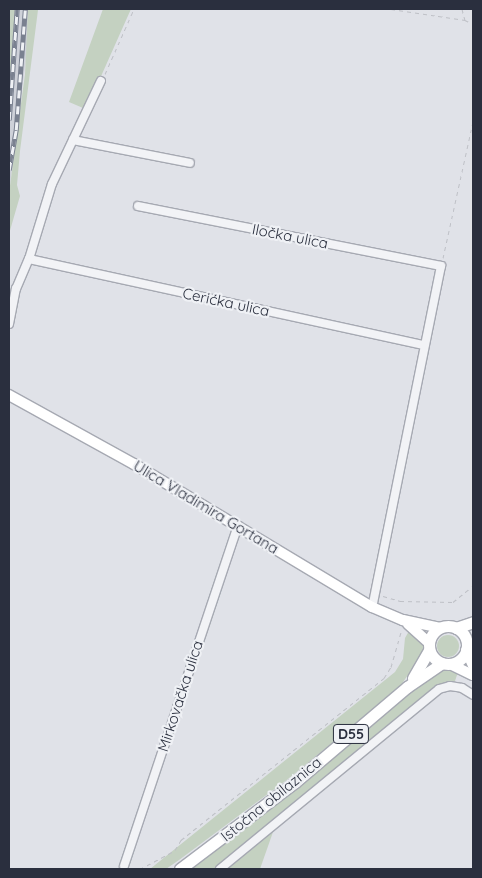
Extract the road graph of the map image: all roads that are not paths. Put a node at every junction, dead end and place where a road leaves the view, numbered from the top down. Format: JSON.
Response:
{"nodes":[{"id":1,"x":101,"y":82,"type":"road end"},
{"id":2,"x":73,"y":140,"type":"junction"},
{"id":3,"x":190,"y":163,"type":"dead end"},
{"id":4,"x":138,"y":206,"type":"dead end"},
{"id":5,"x":29,"y":259,"type":"junction"},
{"id":6,"x":9,"y":324,"type":"edge"},
{"id":7,"x":424,"y":345,"type":"junction"},
{"id":8,"x":9,"y":396,"type":"edge"},
{"id":9,"x":238,"y":526,"type":"junction"},
{"id":10,"x":372,"y":607,"type":"junction"},
{"id":11,"x":403,"y":620,"type":"junction"},
{"id":12,"x":473,"y":622,"type":"edge"},
{"id":13,"x":440,"y":628,"type":"junction"},
{"id":14,"x":456,"y":628,"type":"junction"},
{"id":15,"x":473,"y":634,"type":"edge"},
{"id":16,"x":429,"y":646,"type":"junction"},
{"id":17,"x":466,"y":647,"type":"junction"},
{"id":18,"x":446,"y":664,"type":"junction"},
{"id":19,"x":473,"y":666,"type":"edge"},
{"id":20,"x":473,"y":675,"type":"edge"},
{"id":21,"x":407,"y":687,"type":"junction"},
{"id":22,"x":473,"y":695,"type":"edge"},
{"id":23,"x":124,"y":866,"type":"dead end"},
{"id":24,"x":180,"y":869,"type":"edge"},
{"id":25,"x":220,"y":869,"type":"edge"}],
"edges":[{"from":1,"to":2,"type":"street"},
{"from":2,"to":3,"type":"street"},
{"from":2,"to":5,"type":"street"},
{"from":4,"to":7,"type":"street","name":"Iločka ulica"},
{"from":5,"to":6,"type":"street"},
{"from":5,"to":7,"type":"street","name":"Cerićka ulica"},
{"from":7,"to":10,"type":"street"},
{"from":8,"to":9,"type":"main road","name":"Ulica Vladimira Gortana"},
{"from":9,"to":10,"type":"main road","name":"Ulica Vladimira Gortana"},
{"from":9,"to":23,"type":"street","name":"Mirkovačka ulica"},
{"from":10,"to":11,"type":"main road","name":"Ulica Vladimira Gortana"},
{"from":11,"to":13,"type":"main road","name":"Ulica Vladimira Gortana"},
{"from":11,"to":16,"type":"main road","name":"Ulica Vladimira Gortana"},
{"from":12,"to":14,"type":"main road"},
{"from":13,"to":14,"type":"main road"},
{"from":13,"to":16,"type":"main road","number":"D55"},
{"from":14,"to":17,"type":"main road"},
{"from":15,"to":17,"type":"main road","number":"D55"},
{"from":16,"to":18,"type":"main road"},
{"from":16,"to":21,"type":"main road","name":"Istočna obilaznica","number":"D55"},
{"from":17,"to":18,"type":"main road","number":"D55"},
{"from":17,"to":19,"type":"main road"},
{"from":18,"to":20,"type":"main road"},
{"from":18,"to":21,"type":"main road","name":"Istočna obilaznica","number":"D55"},
{"from":21,"to":24,"type":"main road","name":"Istočna obilaznica","number":"D55"},
{"from":22,"to":25,"type":"street"}]}
